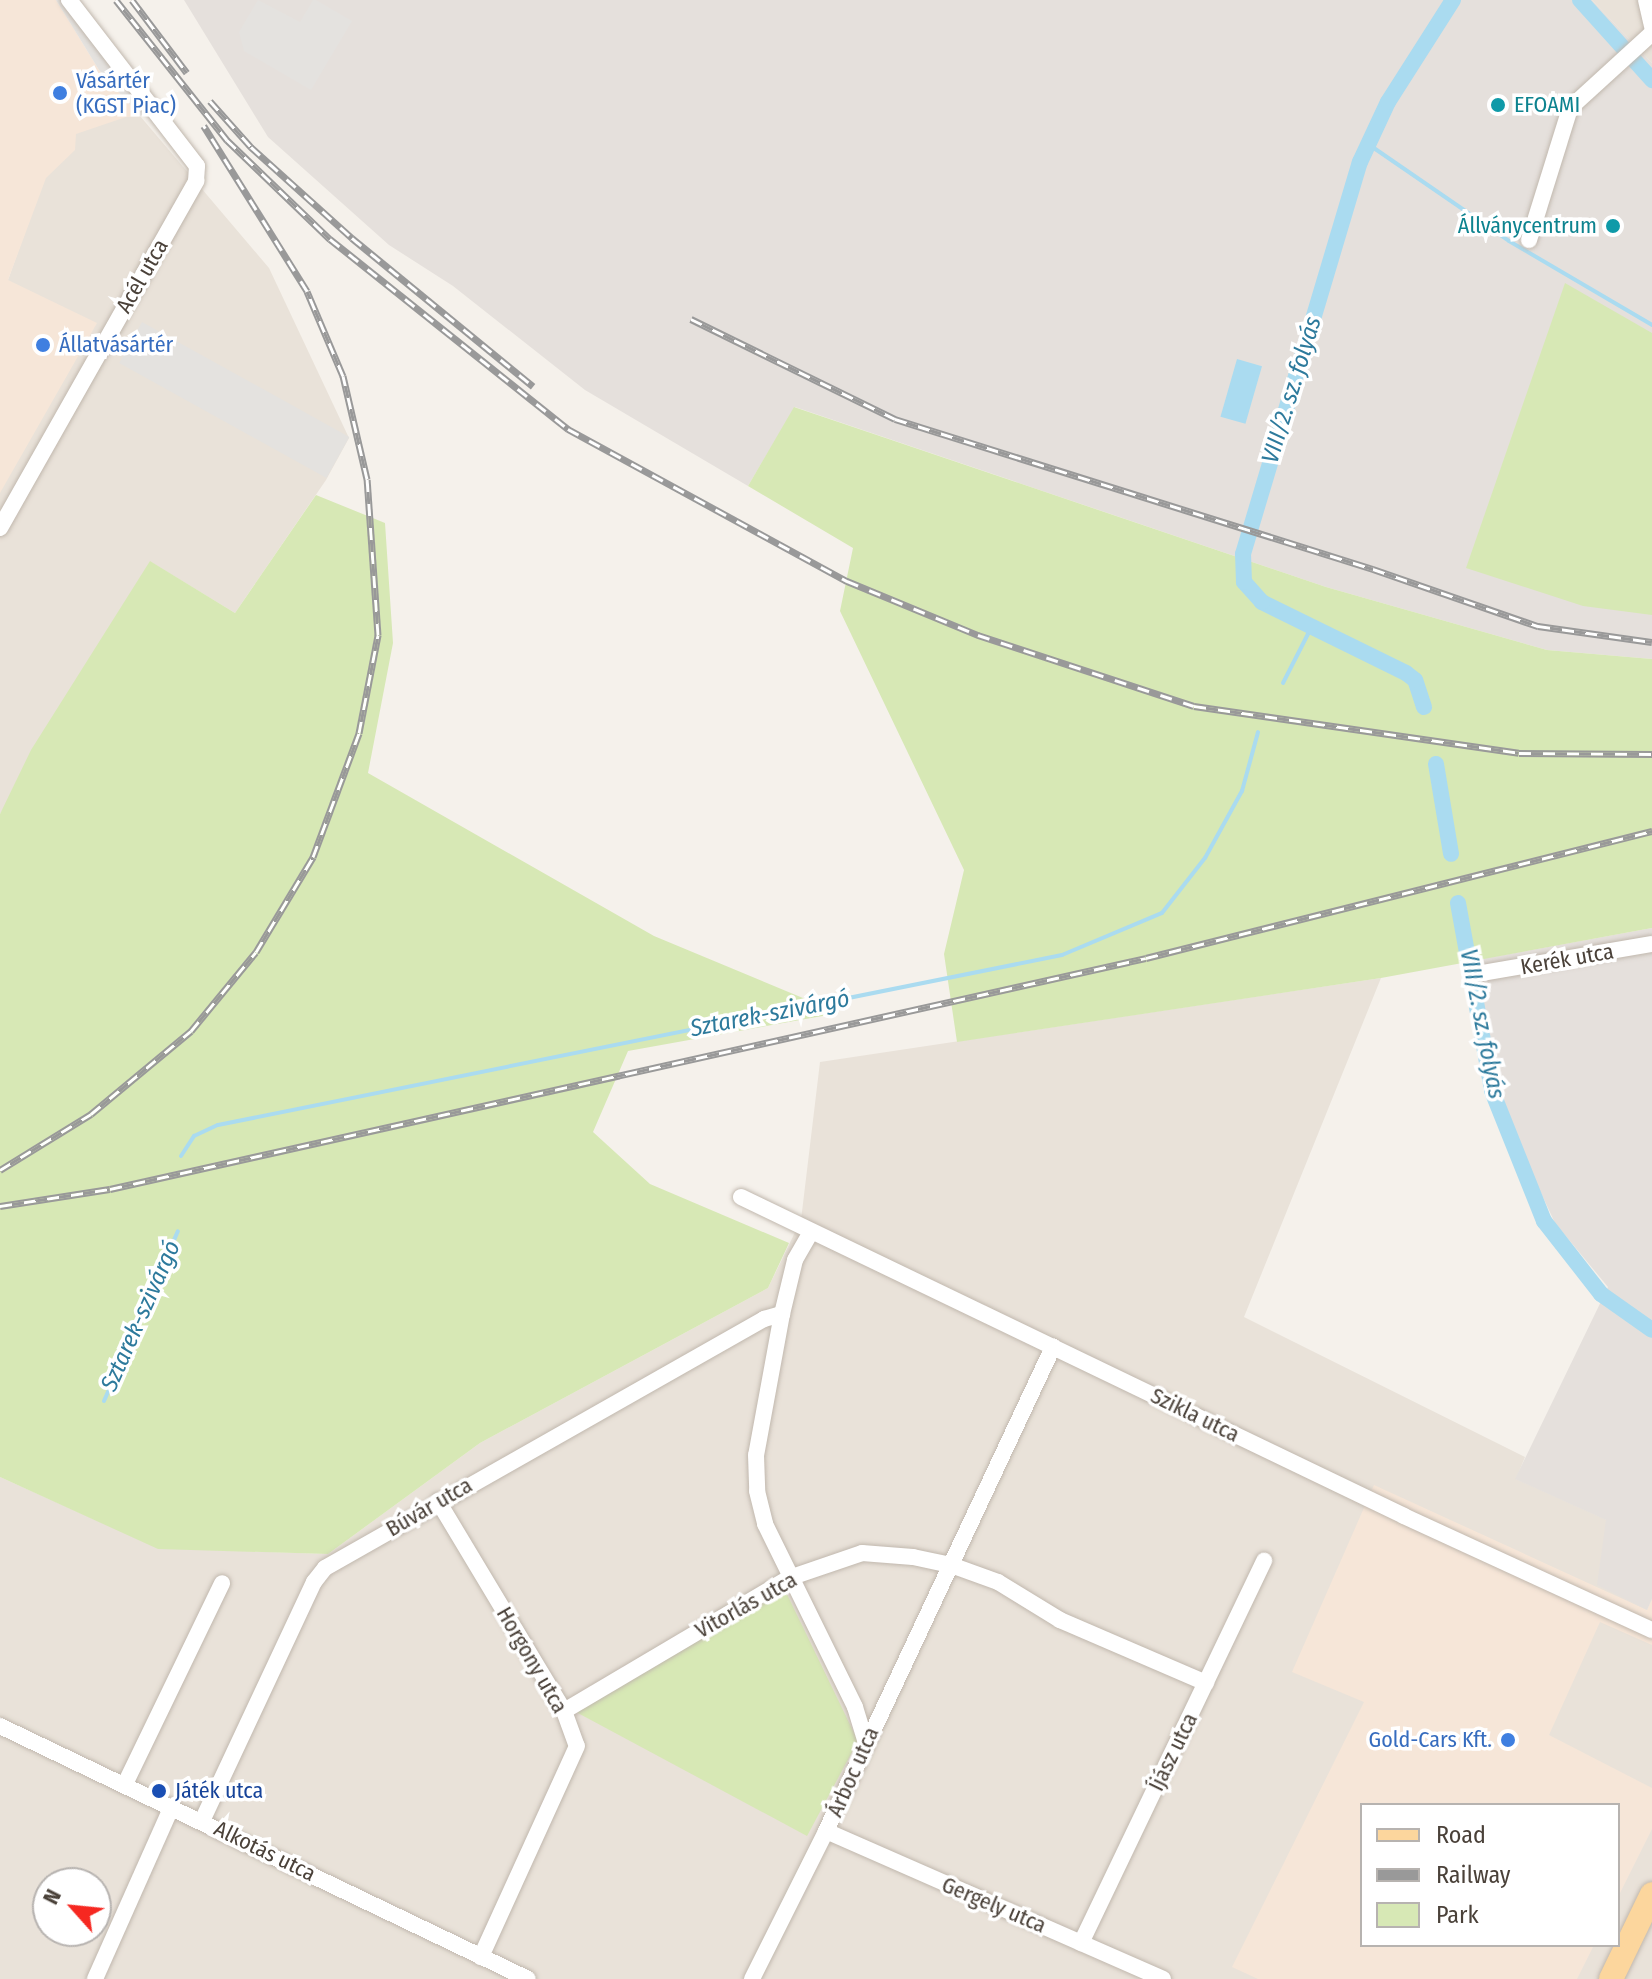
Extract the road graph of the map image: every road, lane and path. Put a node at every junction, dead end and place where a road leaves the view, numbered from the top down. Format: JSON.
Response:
{"nodes":[{"id":1,"x":69,"y":0,"type":"edge"},
{"id":2,"x":1646,"y":0,"type":"edge"},
{"id":3,"x":1652,"y":30,"type":"edge"},
{"id":4,"x":1529,"y":240,"type":"dead end"},
{"id":5,"x":0,"y":528,"type":"edge"},
{"id":6,"x":1652,"y":944,"type":"edge"},
{"id":7,"x":1482,"y":973,"type":"dead end"},
{"id":8,"x":741,"y":1197,"type":"dead end"},
{"id":9,"x":811,"y":1232,"type":"junction"},
{"id":10,"x":782,"y":1314,"type":"junction"},
{"id":11,"x":1053,"y":1347,"type":"junction"},
{"id":12,"x":438,"y":1501,"type":"junction"},
{"id":13,"x":1264,"y":1561,"type":"dead end"},
{"id":14,"x":951,"y":1565,"type":"junction"},
{"id":15,"x":789,"y":1578,"type":"junction"},
{"id":16,"x":222,"y":1583,"type":"dead end"},
{"id":17,"x":1652,"y":1630,"type":"edge"},
{"id":18,"x":1206,"y":1683,"type":"junction"},
{"id":19,"x":564,"y":1711,"type":"junction"},
{"id":20,"x":0,"y":1726,"type":"edge"},
{"id":21,"x":866,"y":1742,"type":"junction"},
{"id":22,"x":125,"y":1784,"type":"junction"},
{"id":23,"x":172,"y":1806,"type":"junction"},
{"id":24,"x":202,"y":1821,"type":"junction"},
{"id":25,"x":826,"y":1831,"type":"junction"},
{"id":26,"x":1652,"y":1894,"type":"edge"},
{"id":27,"x":1081,"y":1943,"type":"junction"},
{"id":28,"x":481,"y":1957,"type":"junction"},
{"id":29,"x":95,"y":1979,"type":"edge"},
{"id":30,"x":528,"y":1979,"type":"edge"},
{"id":31,"x":752,"y":1979,"type":"edge"},
{"id":32,"x":1163,"y":1979,"type":"edge"},
{"id":33,"x":1611,"y":1979,"type":"edge"}],
"edges":[{"from":1,"to":5,"type":"street","name":"Acél utca"},
{"from":2,"to":3,"type":"street"},
{"from":3,"to":4,"type":"street"},
{"from":6,"to":7,"type":"street","name":"Kerék utca"},
{"from":8,"to":9,"type":"street","name":"Szikla utca"},
{"from":9,"to":10,"type":"street"},
{"from":9,"to":11,"type":"street","name":"Szikla utca"},
{"from":10,"to":12,"type":"street","name":"Búvár utca"},
{"from":10,"to":15,"type":"street"},
{"from":11,"to":14,"type":"street","name":"Árboc utca"},
{"from":11,"to":17,"type":"street","name":"Szikla utca"},
{"from":12,"to":19,"type":"street","name":"Horgony utca"},
{"from":12,"to":24,"type":"street","name":"Búvár utca"},
{"from":13,"to":18,"type":"street","name":"Íjász utca"},
{"from":14,"to":15,"type":"street","name":"Vitorlás utca"},
{"from":14,"to":18,"type":"street","name":"Vitorlás utca"},
{"from":14,"to":21,"type":"street","name":"Árboc utca"},
{"from":15,"to":19,"type":"street","name":"Vitorlás utca"},
{"from":15,"to":21,"type":"street"},
{"from":16,"to":22,"type":"street"},
{"from":18,"to":27,"type":"street","name":"Íjász utca"},
{"from":19,"to":28,"type":"street","name":"Horgony utca"},
{"from":20,"to":22,"type":"street","name":"Alkotás utca"},
{"from":21,"to":25,"type":"street","name":"Árboc utca"},
{"from":22,"to":23,"type":"street","name":"Alkotás utca"},
{"from":23,"to":24,"type":"street","name":"Alkotás utca"},
{"from":23,"to":29,"type":"street"},
{"from":24,"to":28,"type":"street","name":"Alkotás utca"},
{"from":25,"to":27,"type":"street","name":"Gergely utca"},
{"from":25,"to":31,"type":"street","name":"Árboc utca"},
{"from":26,"to":33,"type":"main road"},
{"from":27,"to":32,"type":"street","name":"Gergely utca"},
{"from":28,"to":30,"type":"street","name":"Alkotás utca"}]}
